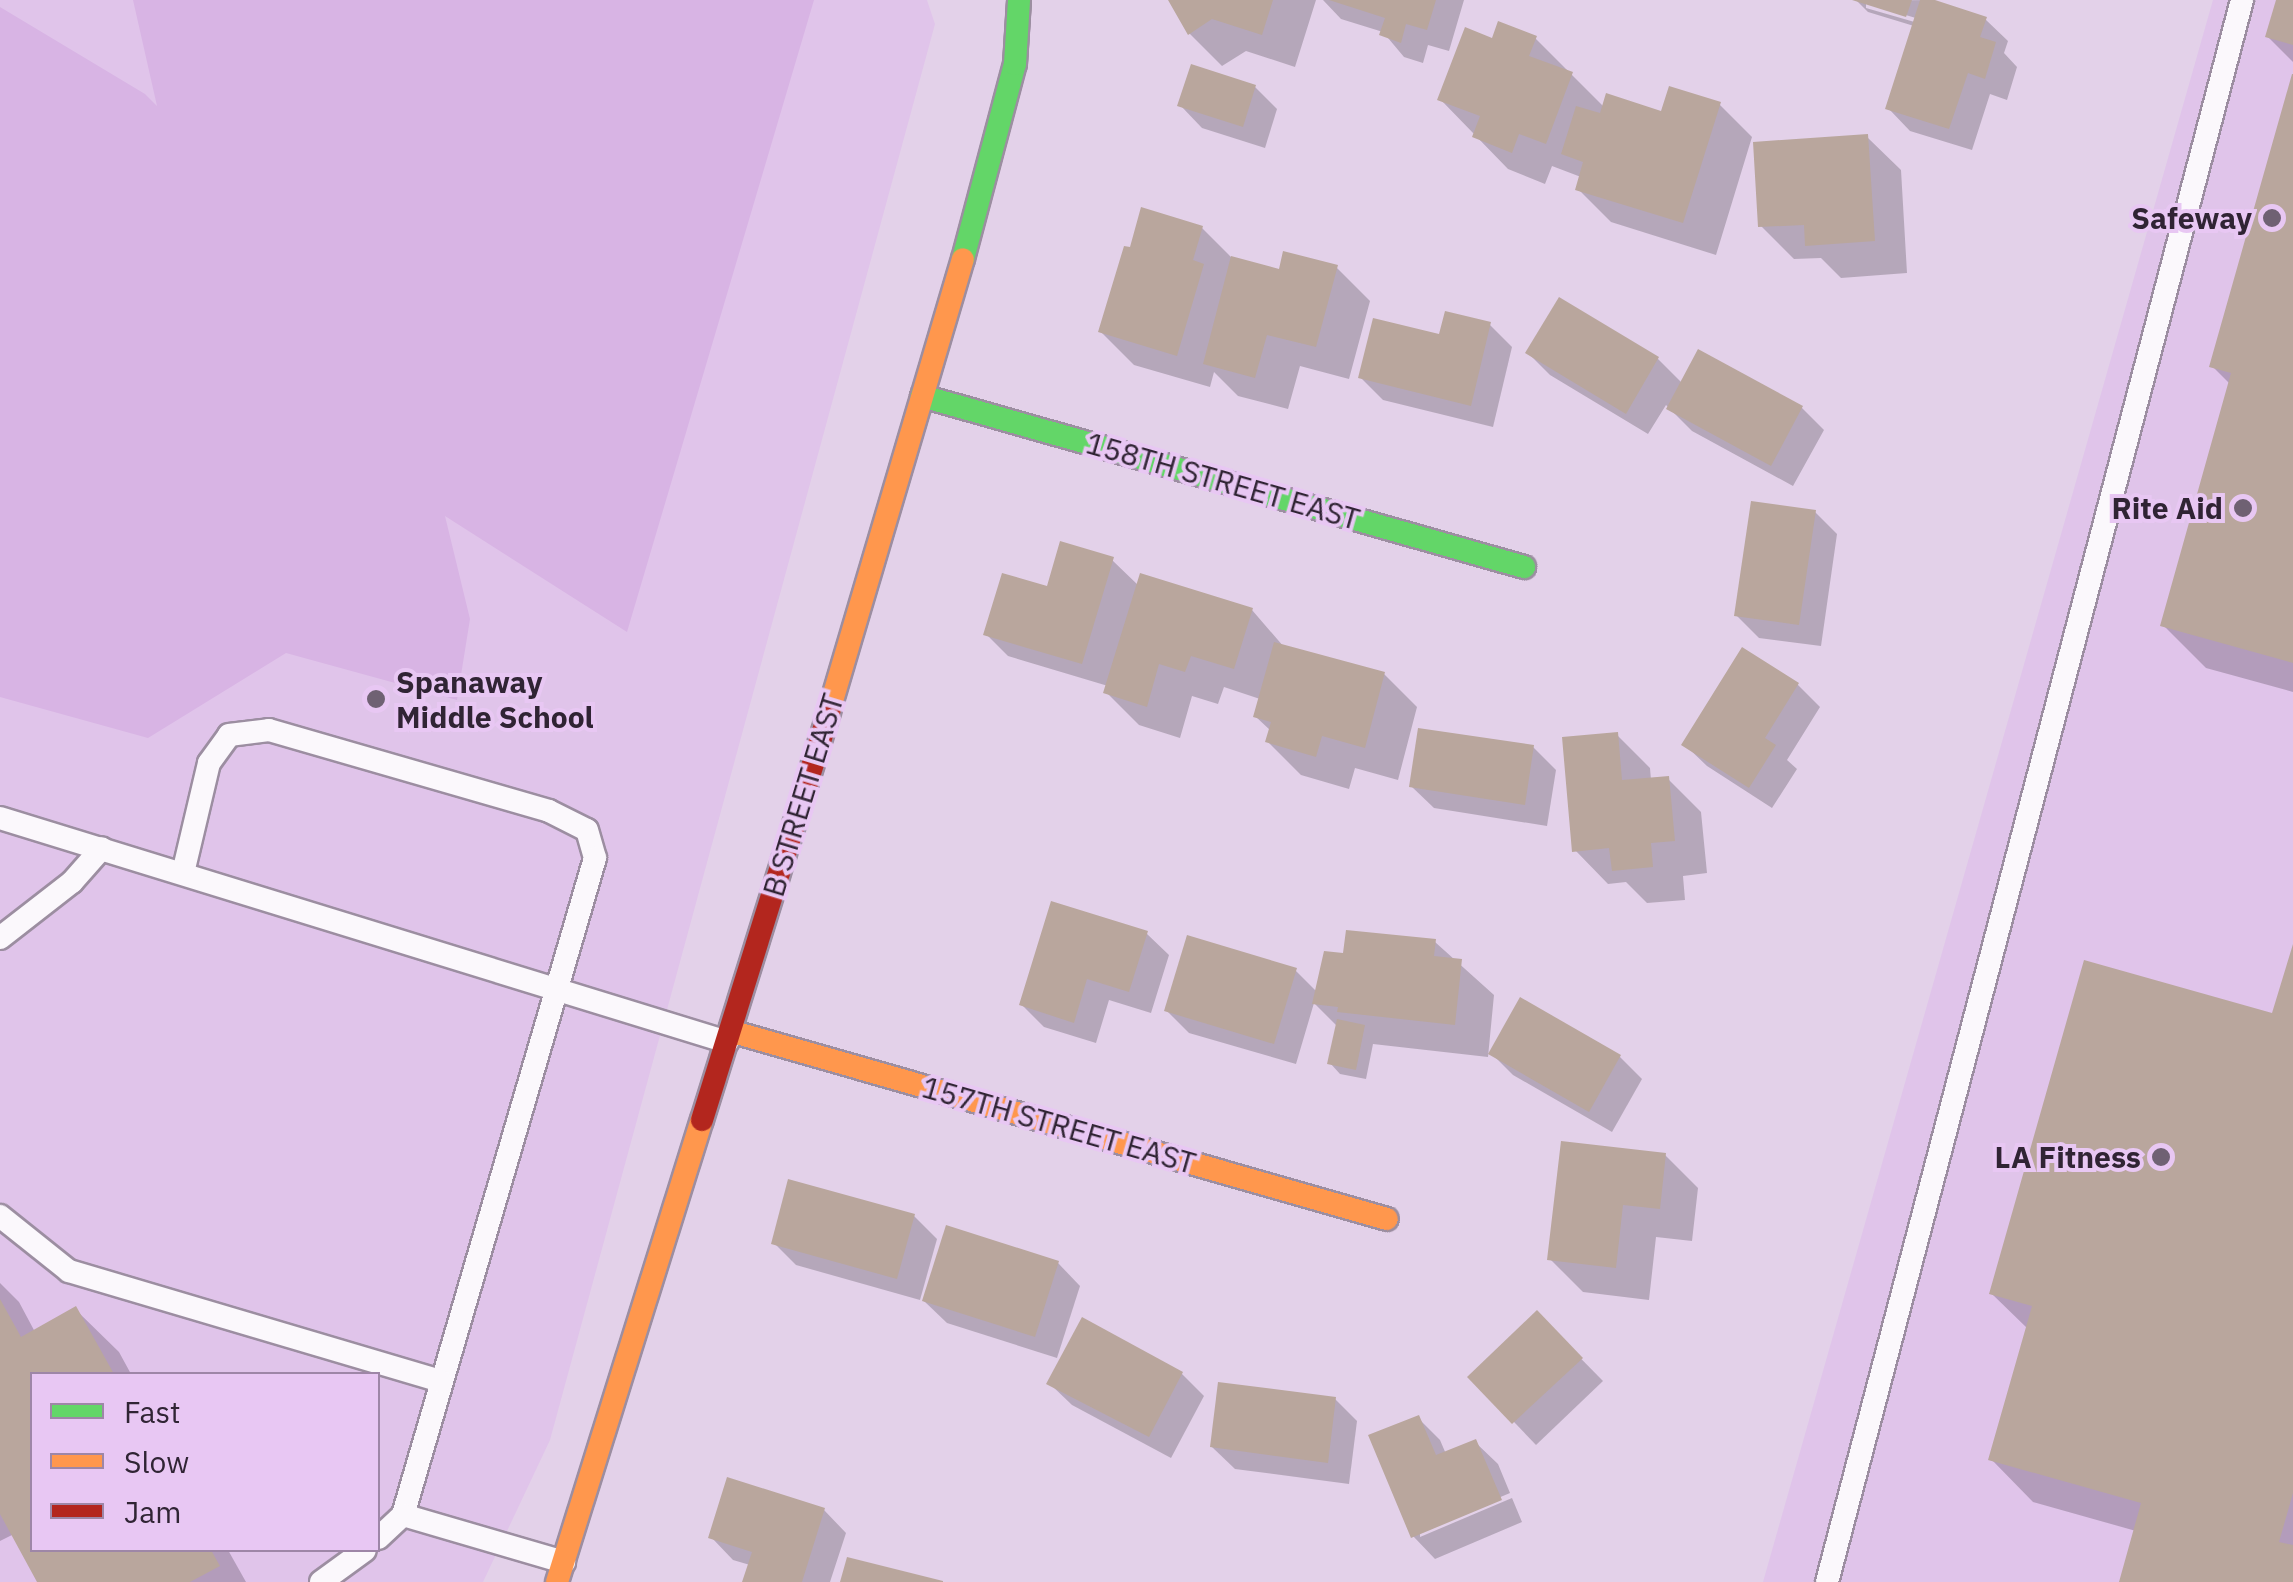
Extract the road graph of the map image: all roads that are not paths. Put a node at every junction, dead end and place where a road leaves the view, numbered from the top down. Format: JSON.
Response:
{"nodes":[{"id":1,"x":1020,"y":0,"type":"edge"},
{"id":2,"x":2242,"y":0,"type":"edge"},
{"id":3,"x":922,"y":396,"type":"junction"},
{"id":4,"x":1524,"y":567,"type":"dead end"},
{"id":5,"x":0,"y":818,"type":"edge"},
{"id":6,"x":102,"y":848,"type":"junction"},
{"id":7,"x":183,"y":873,"type":"junction"},
{"id":8,"x":0,"y":938,"type":"edge"},
{"id":9,"x":554,"y":988,"type":"junction"},
{"id":10,"x":728,"y":1036,"type":"junction"},
{"id":11,"x":0,"y":1216,"type":"edge"},
{"id":12,"x":1387,"y":1219,"type":"dead end"},
{"id":13,"x":440,"y":1381,"type":"junction"},
{"id":14,"x":403,"y":1515,"type":"junction"},
{"id":15,"x":380,"y":1536,"type":"edge"},
{"id":16,"x":362,"y":1552,"type":"edge"},
{"id":17,"x":560,"y":1572,"type":"edge"},
{"id":18,"x":321,"y":1582,"type":"edge"},
{"id":19,"x":1827,"y":1582,"type":"edge"}],
"edges":[{"from":1,"to":3,"type":"street","name":"B STREET EAST"},
{"from":2,"to":19,"type":"lane"},
{"from":3,"to":4,"type":"street","name":"158TH STREET EAST"},
{"from":3,"to":10,"type":"street","name":"B STREET EAST"},
{"from":5,"to":6,"type":"lane"},
{"from":6,"to":7,"type":"lane"},
{"from":6,"to":8,"type":"lane"},
{"from":7,"to":9,"type":"lane"},
{"from":7,"to":9,"type":"lane"},
{"from":9,"to":10,"type":"lane"},
{"from":9,"to":13,"type":"lane"},
{"from":10,"to":12,"type":"street","name":"157TH STREET EAST"},
{"from":10,"to":17,"type":"street","name":"B STREET EAST"},
{"from":11,"to":13,"type":"lane"},
{"from":13,"to":14,"type":"lane"},
{"from":14,"to":15,"type":"lane"},
{"from":14,"to":17,"type":"lane"},
{"from":16,"to":18,"type":"lane"}]}
